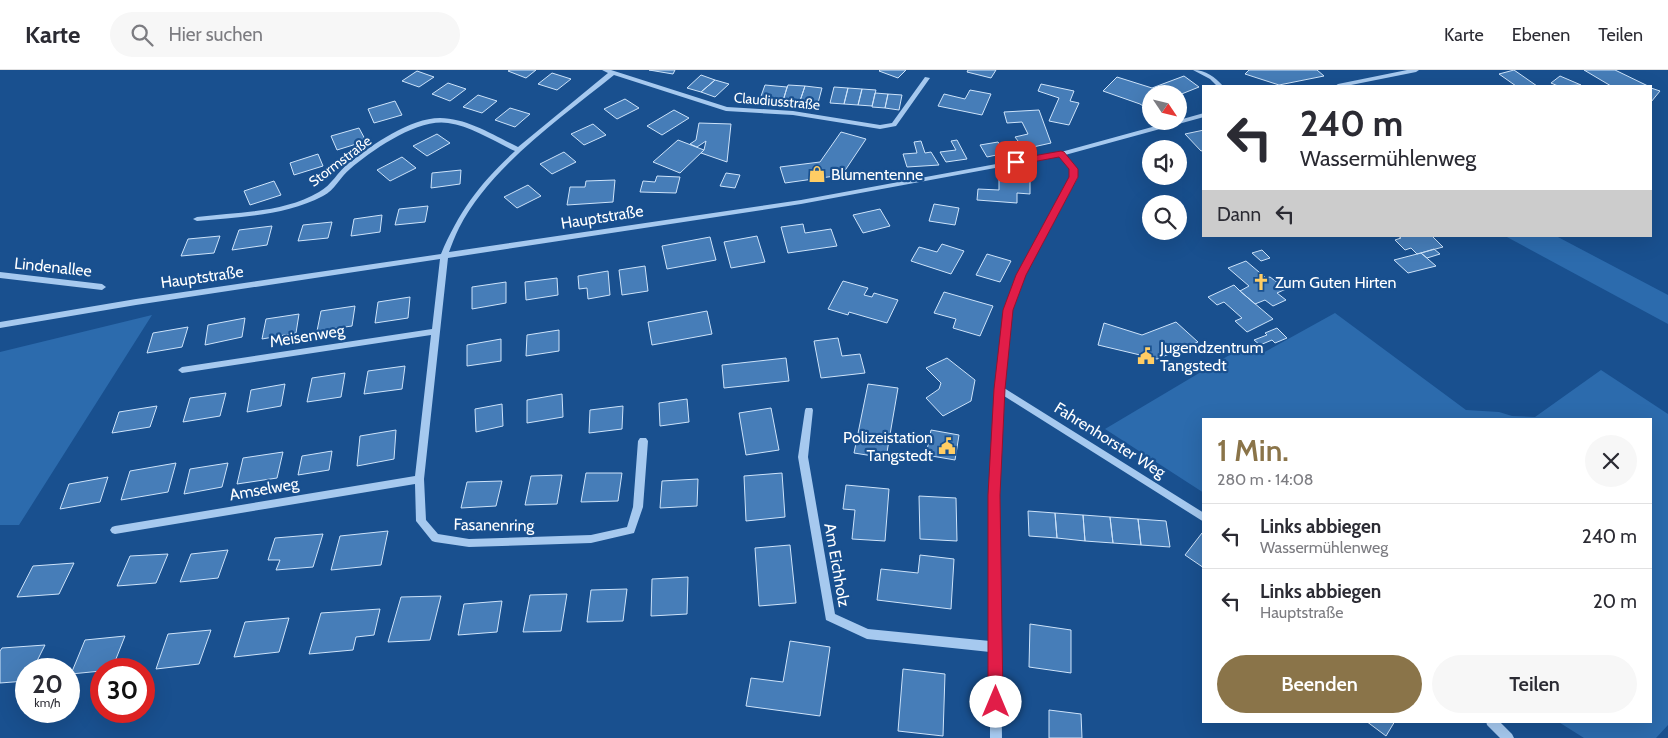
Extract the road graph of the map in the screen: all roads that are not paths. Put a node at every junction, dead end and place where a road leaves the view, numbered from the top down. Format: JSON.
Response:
{"nodes":[{"id":1,"x":1196,"y":70,"type":"edge"},
{"id":2,"x":1416,"y":70,"type":"edge"},
{"id":3,"x":608,"y":72,"type":"edge"},
{"id":4,"x":927,"y":78,"type":"dead end"},
{"id":5,"x":1219,"y":85,"type":"edge"},
{"id":6,"x":1343,"y":85,"type":"edge"},
{"id":7,"x":1202,"y":116,"type":"edge"},
{"id":8,"x":519,"y":150,"type":"junction"},
{"id":9,"x":1061,"y":154,"type":"junction"},
{"id":10,"x":197,"y":219,"type":"dead end"},
{"id":11,"x":444,"y":255,"type":"junction"},
{"id":12,"x":0,"y":275,"type":"edge"},
{"id":13,"x":102,"y":287,"type":"dead end"},
{"id":14,"x":0,"y":325,"type":"edge"},
{"id":15,"x":436,"y":331,"type":"junction"},
{"id":16,"x":182,"y":370,"type":"dead end"},
{"id":17,"x":1000,"y":389,"type":"junction"},
{"id":18,"x":809,"y":410,"type":"dead end"},
{"id":19,"x":643,"y":441,"type":"dead end"},
{"id":20,"x":419,"y":479,"type":"junction"},
{"id":21,"x":1202,"y":517,"type":"edge"},
{"id":22,"x":116,"y":530,"type":"dead end"},
{"id":23,"x":995,"y":647,"type":"junction"},
{"id":24,"x":1493,"y":723,"type":"edge"},
{"id":25,"x":996,"y":738,"type":"edge"},
{"id":26,"x":1508,"y":738,"type":"edge"}],
"edges":[{"from":1,"to":5,"type":"street"},
{"from":2,"to":6,"type":"street"},
{"from":3,"to":4,"type":"street","name":"Claudiusstraße"},
{"from":3,"to":8,"type":"street","name":"Fasanenring"},
{"from":7,"to":9,"type":"street","name":"Hauptstraße"},
{"from":8,"to":10,"type":"street","name":"Stormstraße"},
{"from":8,"to":11,"type":"street","name":"Fasanenring"},
{"from":9,"to":11,"type":"street","name":"Hauptstraße"},
{"from":9,"to":17,"type":"street"},
{"from":11,"to":14,"type":"street","name":"Hauptstraße"},
{"from":11,"to":15,"type":"street","name":"Fasanenring"},
{"from":12,"to":13,"type":"street","name":"Lindenallee"},
{"from":15,"to":16,"type":"street","name":"Meisenweg"},
{"from":15,"to":20,"type":"street","name":"Fasanenring"},
{"from":17,"to":21,"type":"street","name":"Fahrenhorster Weg"},
{"from":17,"to":23,"type":"street"},
{"from":18,"to":23,"type":"street","name":"Am Eichholz"},
{"from":19,"to":20,"type":"street","name":"Fasanenring"},
{"from":20,"to":22,"type":"street","name":"Amselweg"},
{"from":23,"to":25,"type":"street"},
{"from":24,"to":26,"type":"street"}]}
